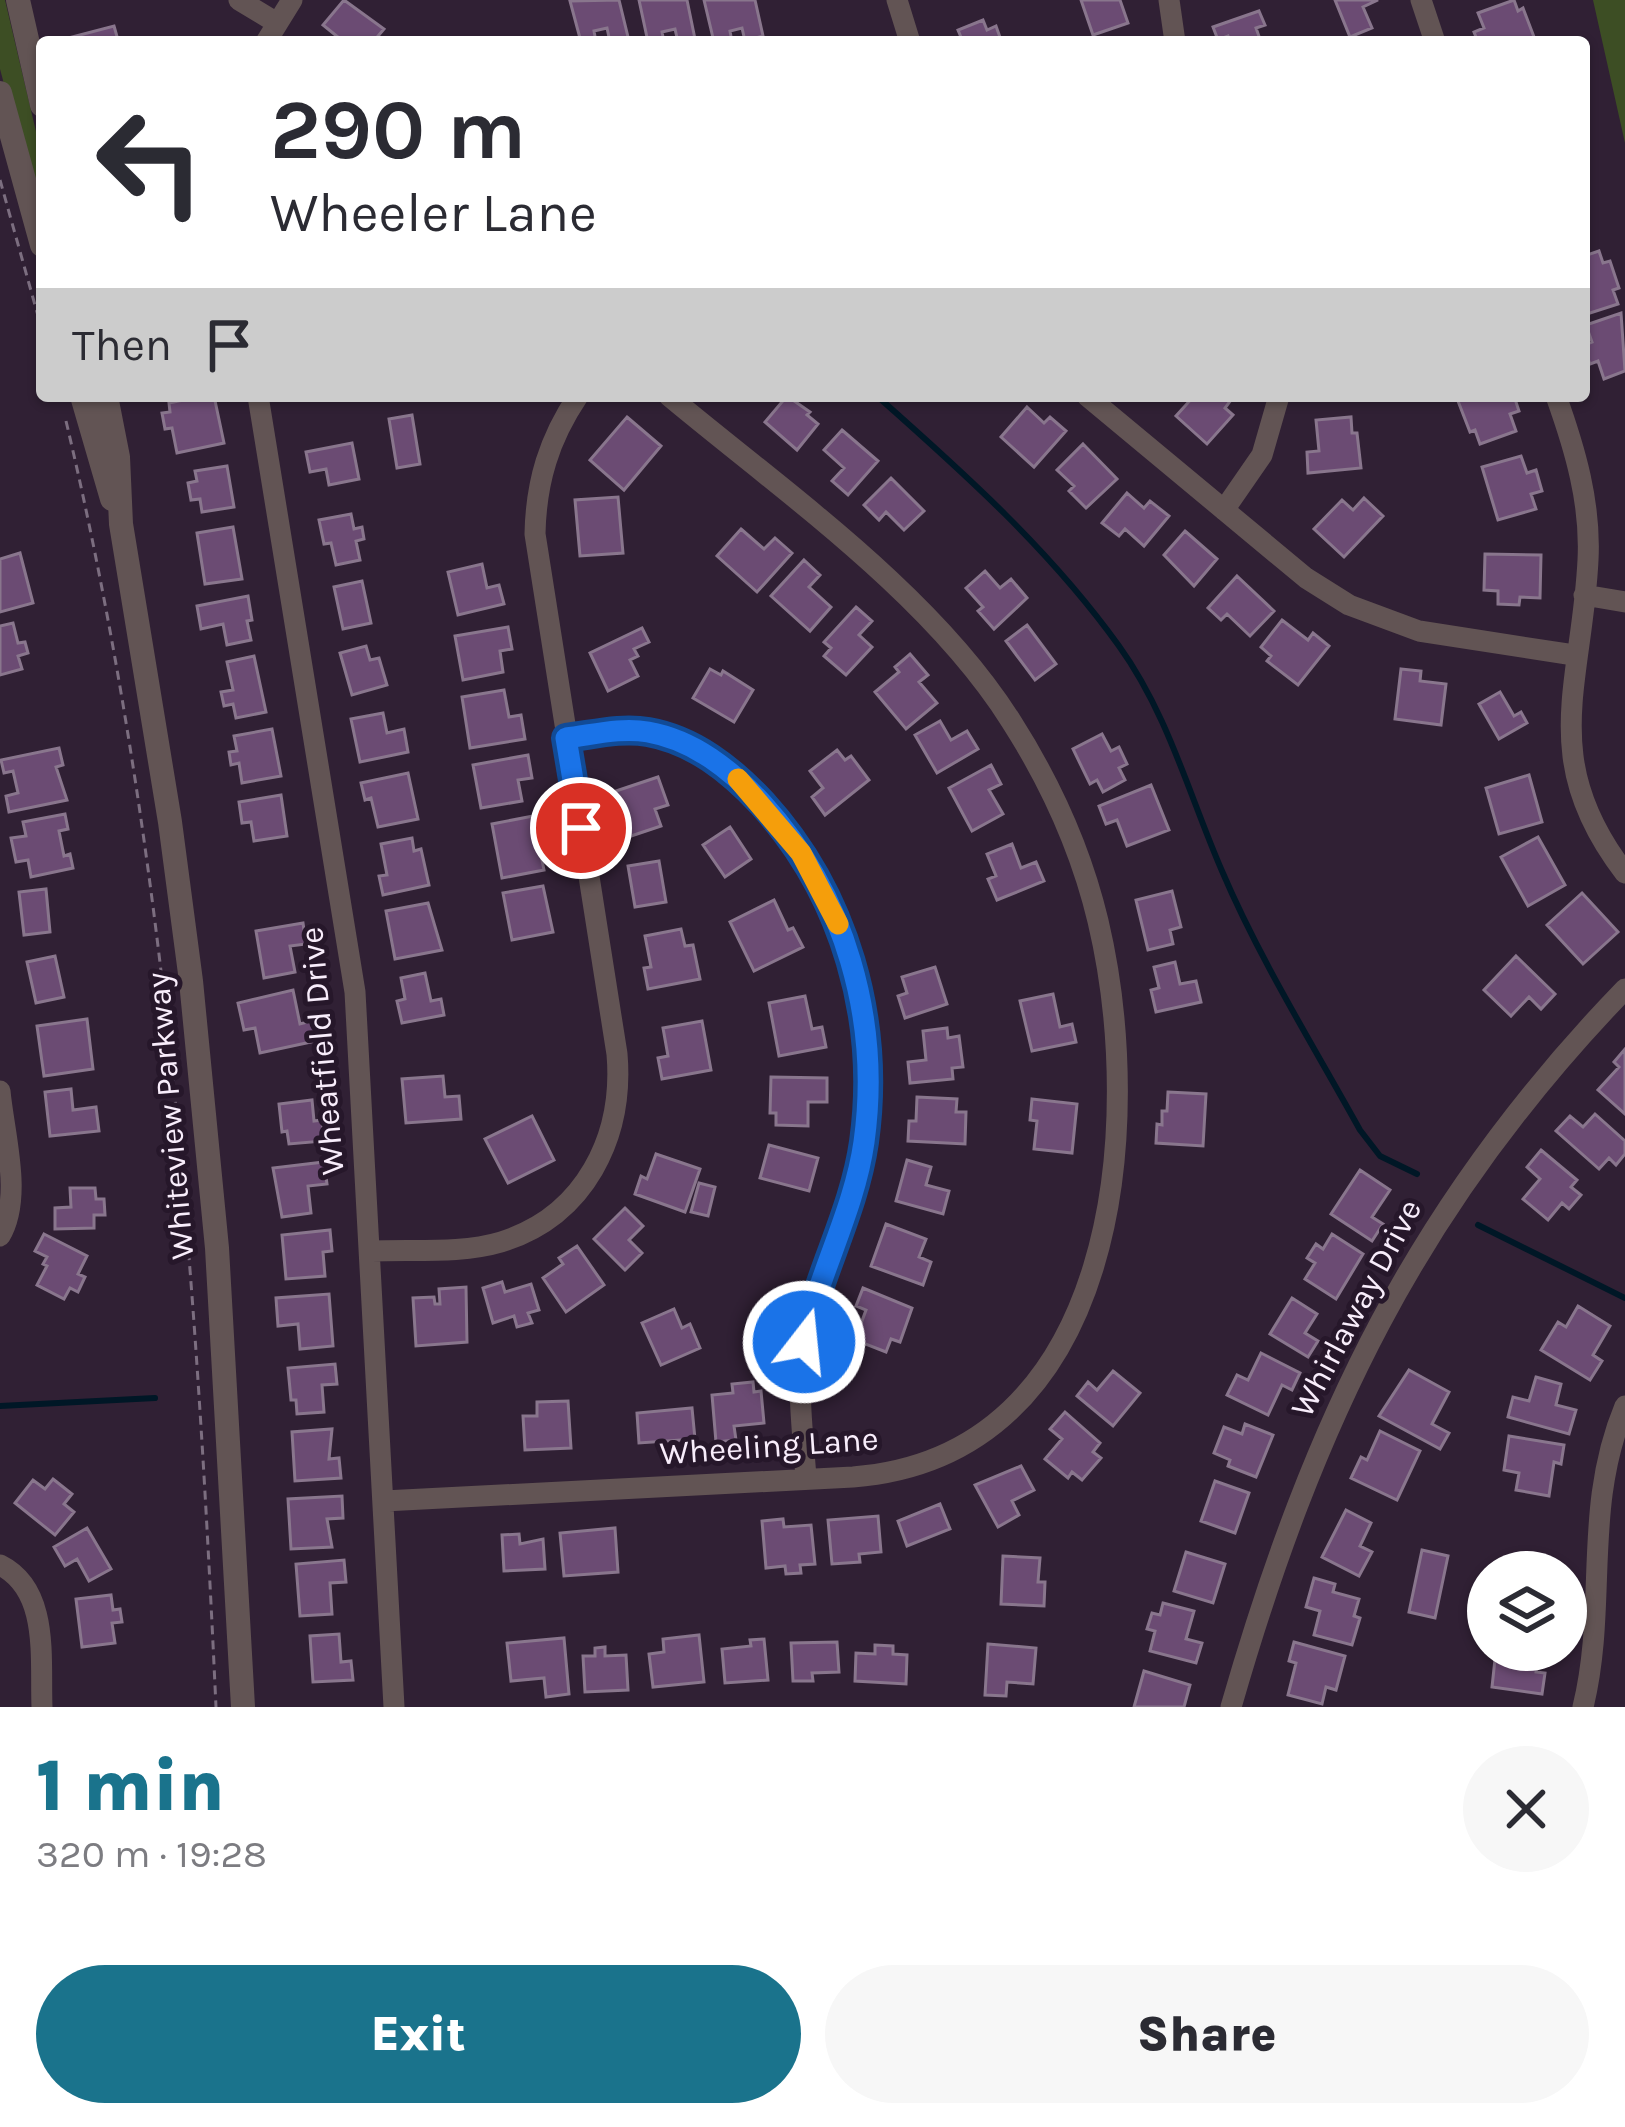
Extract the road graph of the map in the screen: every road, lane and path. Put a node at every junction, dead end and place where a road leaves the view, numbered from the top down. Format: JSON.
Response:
{"nodes":[{"id":1,"x":17,"y":0,"type":"edge"},
{"id":2,"x":239,"y":0,"type":"edge"},
{"id":3,"x":292,"y":0,"type":"edge"},
{"id":4,"x":897,"y":0,"type":"edge"},
{"id":5,"x":1169,"y":0,"type":"edge"},
{"id":6,"x":1421,"y":0,"type":"edge"},
{"id":7,"x":272,"y":33,"type":"edge"},
{"id":8,"x":908,"y":36,"type":"edge"},
{"id":9,"x":1174,"y":36,"type":"edge"},
{"id":10,"x":1433,"y":36,"type":"edge"},
{"id":11,"x":36,"y":80,"type":"edge"},
{"id":12,"x":0,"y":93,"type":"edge"},
{"id":13,"x":0,"y":179,"type":"edge"},
{"id":14,"x":36,"y":223,"type":"edge"},
{"id":15,"x":36,"y":308,"type":"edge"},
{"id":16,"x":73,"y":402,"type":"edge"},
{"id":17,"x":73,"y":402,"type":"edge"},
{"id":18,"x":107,"y":402,"type":"edge"},
{"id":19,"x":259,"y":402,"type":"edge"},
{"id":20,"x":575,"y":402,"type":"edge"},
{"id":21,"x":676,"y":402,"type":"edge"},
{"id":22,"x":1094,"y":402,"type":"edge"},
{"id":23,"x":1277,"y":402,"type":"edge"},
{"id":24,"x":1558,"y":402,"type":"edge"},
{"id":25,"x":1224,"y":510,"type":"junction"},
{"id":26,"x":121,"y":524,"type":"junction"},
{"id":27,"x":1584,"y":596,"type":"junction"},
{"id":28,"x":1625,"y":602,"type":"edge"},
{"id":29,"x":1574,"y":655,"type":"junction"},
{"id":30,"x":566,"y":738,"type":"junction"},
{"id":31,"x":1625,"y":873,"type":"edge"},
{"id":32,"x":1625,"y":989,"type":"edge"},
{"id":33,"x":0,"y":1091,"type":"edge"},
{"id":34,"x":0,"y":1236,"type":"edge"},
{"id":35,"x":371,"y":1251,"type":"junction"},
{"id":36,"x":1625,"y":1406,"type":"edge"},
{"id":37,"x":806,"y":1478,"type":"junction"},
{"id":38,"x":384,"y":1501,"type":"junction"},
{"id":39,"x":0,"y":1565,"type":"edge"},
{"id":40,"x":42,"y":1707,"type":"edge"},
{"id":41,"x":216,"y":1707,"type":"edge"},
{"id":42,"x":243,"y":1707,"type":"edge"},
{"id":43,"x":394,"y":1707,"type":"edge"},
{"id":44,"x":1231,"y":1707,"type":"edge"},
{"id":45,"x":1582,"y":1707,"type":"edge"}],
"edges":[{"from":1,"to":11,"type":"street"},
{"from":2,"to":7,"type":"street"},
{"from":3,"to":7,"type":"street"},
{"from":4,"to":8,"type":"street"},
{"from":5,"to":9,"type":"street"},
{"from":6,"to":10,"type":"street"},
{"from":12,"to":14,"type":"street"},
{"from":13,"to":15,"type":"path"},
{"from":16,"to":26,"type":"street","name":"Whiteview Parkway"},
{"from":17,"to":41,"type":"path"},
{"from":18,"to":26,"type":"street","name":"Whiteview Parkway"},
{"from":19,"to":35,"type":"street","name":"Wheatfield Drive"},
{"from":20,"to":30,"type":"street"},
{"from":21,"to":37,"type":"street","name":"Wheeling Lane"},
{"from":22,"to":25,"type":"street"},
{"from":23,"to":25,"type":"street"},
{"from":24,"to":27,"type":"street"},
{"from":25,"to":29,"type":"street"},
{"from":26,"to":42,"type":"street","name":"Whiteview Parkway"},
{"from":27,"to":28,"type":"street"},
{"from":27,"to":29,"type":"street"},
{"from":29,"to":31,"type":"street"},
{"from":30,"to":35,"type":"street"},
{"from":30,"to":37,"type":"street"},
{"from":32,"to":44,"type":"street","name":"Whirlaway Drive"},
{"from":33,"to":34,"type":"street"},
{"from":35,"to":38,"type":"street","name":"Wheatfield Drive"},
{"from":36,"to":45,"type":"street"},
{"from":37,"to":38,"type":"street","name":"Wheeling Lane"},
{"from":38,"to":43,"type":"street","name":"Wheatfield Drive"},
{"from":39,"to":40,"type":"street"}]}
